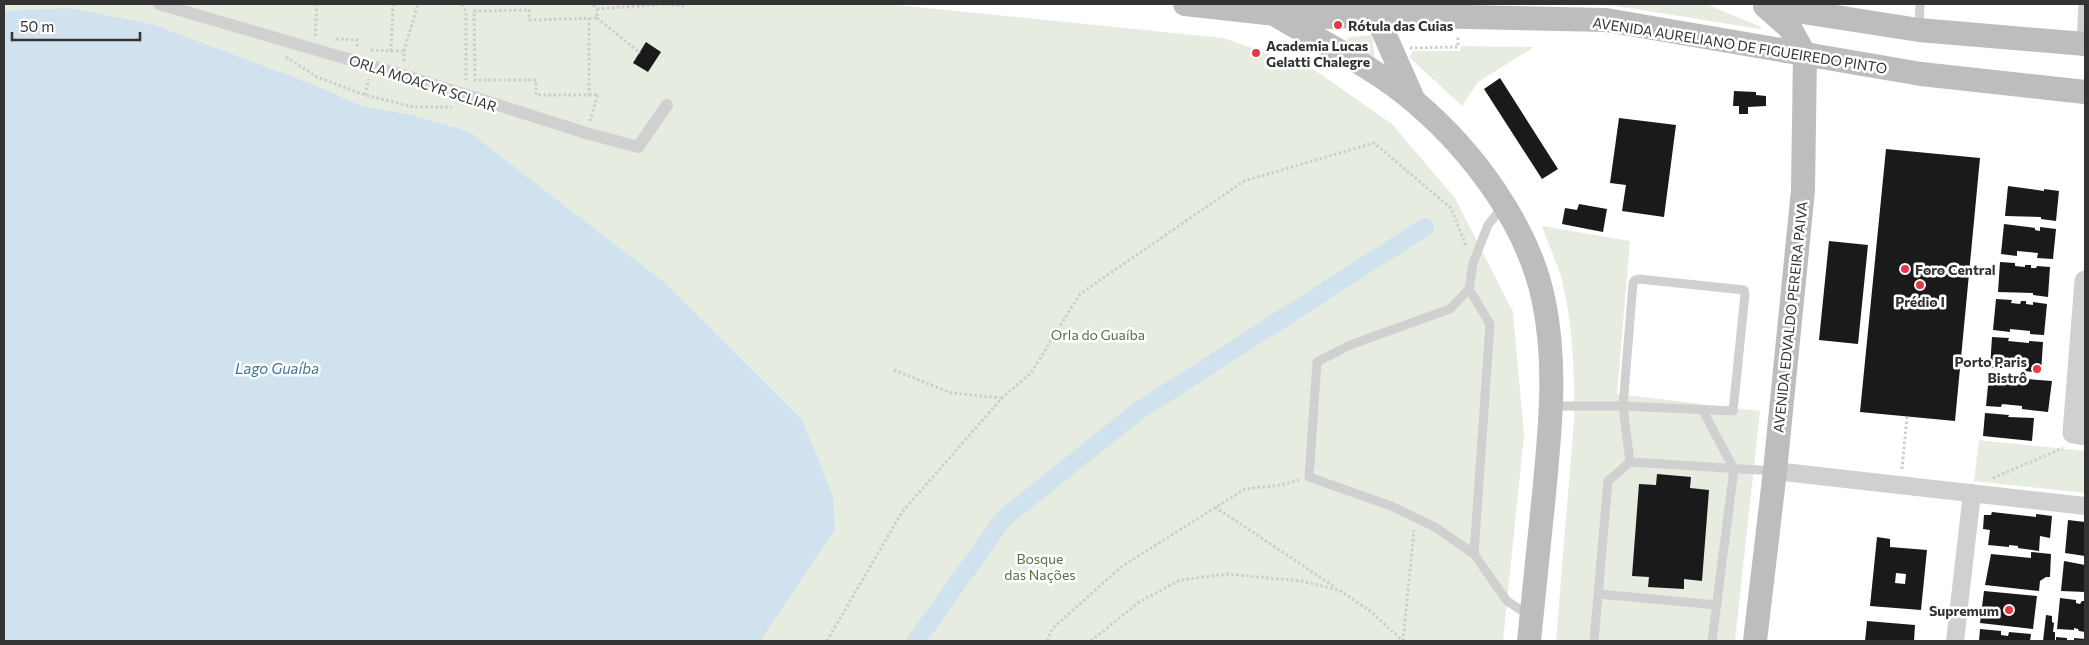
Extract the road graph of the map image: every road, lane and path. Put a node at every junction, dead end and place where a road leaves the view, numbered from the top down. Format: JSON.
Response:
{"nodes":[{"id":1,"x":159,"y":4,"type":"edge"},
{"id":2,"x":317,"y":4,"type":"edge"},
{"id":3,"x":393,"y":4,"type":"edge"},
{"id":4,"x":418,"y":4,"type":"edge"},
{"id":5,"x":462,"y":4,"type":"edge"},
{"id":6,"x":593,"y":4,"type":"edge"},
{"id":7,"x":665,"y":4,"type":"edge"},
{"id":8,"x":1185,"y":4,"type":"edge"},
{"id":9,"x":1920,"y":4,"type":"edge"},
{"id":10,"x":2083,"y":4,"type":"edge"},
{"id":11,"x":1763,"y":5,"type":"edge"},
{"id":12,"x":686,"y":6,"type":"dead end"},
{"id":13,"x":597,"y":9,"type":"junction"},
{"id":14,"x":1270,"y":9,"type":"edge"},
{"id":15,"x":1383,"y":9,"type":"edge"},
{"id":16,"x":1808,"y":9,"type":"edge"},
{"id":17,"x":466,"y":11,"type":"junction"},
{"id":18,"x":474,"y":11,"type":"junction"},
{"id":19,"x":1459,"y":17,"type":"junction"},
{"id":20,"x":589,"y":18,"type":"junction"},
{"id":21,"x":597,"y":18,"type":"junction"},
{"id":22,"x":1918,"y":30,"type":"junction"},
{"id":23,"x":315,"y":38,"type":"dead end"},
{"id":24,"x":335,"y":39,"type":"dead end"},
{"id":25,"x":2083,"y":44,"type":"edge"},
{"id":26,"x":392,"y":51,"type":"junction"},
{"id":27,"x":404,"y":51,"type":"junction"},
{"id":28,"x":640,"y":53,"type":"dead end"},
{"id":29,"x":282,"y":54,"type":"dead end"},
{"id":30,"x":1805,"y":54,"type":"junction"},
{"id":31,"x":1395,"y":59,"type":"junction"},
{"id":32,"x":404,"y":75,"type":"junction"},
{"id":33,"x":2085,"y":92,"type":"edge"},
{"id":34,"x":589,"y":95,"type":"junction"},
{"id":35,"x":466,"y":96,"type":"junction"},
{"id":36,"x":1415,"y":102,"type":"junction"},
{"id":37,"x":667,"y":105,"type":"dead end"},
{"id":38,"x":459,"y":107,"type":"dead end"},
{"id":39,"x":586,"y":133,"type":"junction"},
{"id":40,"x":1505,"y":204,"type":"junction"},
{"id":41,"x":1473,"y":263,"type":"junction"},
{"id":42,"x":2085,"y":281,"type":"edge"},
{"id":43,"x":1469,"y":289,"type":"junction"},
{"id":44,"x":894,"y":370,"type":"dead end"},
{"id":45,"x":1002,"y":398,"type":"junction"},
{"id":46,"x":1551,"y":406,"type":"junction"},
{"id":47,"x":1623,"y":406,"type":"junction"},
{"id":48,"x":1703,"y":411,"type":"junction"},
{"id":49,"x":1908,"y":416,"type":"dead end"},
{"id":50,"x":2085,"y":435,"type":"edge"},
{"id":51,"x":2063,"y":448,"type":"dead end"},
{"id":52,"x":1630,"y":462,"type":"junction"},
{"id":53,"x":1734,"y":469,"type":"junction"},
{"id":54,"x":1775,"y":471,"type":"junction"},
{"id":55,"x":1309,"y":477,"type":"junction"},
{"id":56,"x":1992,"y":478,"type":"dead end"},
{"id":57,"x":1901,"y":485,"type":"junction"},
{"id":58,"x":1972,"y":493,"type":"junction"},
{"id":59,"x":2085,"y":506,"type":"edge"},
{"id":60,"x":1215,"y":507,"type":"junction"},
{"id":61,"x":1421,"y":520,"type":"junction"},
{"id":62,"x":1474,"y":554,"type":"junction"},
{"id":63,"x":1338,"y":590,"type":"junction"},
{"id":64,"x":1599,"y":594,"type":"junction"},
{"id":65,"x":1717,"y":605,"type":"junction"},
{"id":66,"x":1531,"y":617,"type":"junction"},
{"id":67,"x":827,"y":641,"type":"edge"},
{"id":68,"x":1047,"y":641,"type":"edge"},
{"id":69,"x":1091,"y":641,"type":"edge"},
{"id":70,"x":1403,"y":641,"type":"edge"},
{"id":71,"x":1529,"y":641,"type":"edge"},
{"id":72,"x":1594,"y":641,"type":"edge"},
{"id":73,"x":1712,"y":641,"type":"edge"},
{"id":74,"x":1755,"y":641,"type":"edge"},
{"id":75,"x":1955,"y":641,"type":"edge"}],
"edges":[{"from":1,"to":32,"type":"street","name":"ORLA MOACYR SCLIAR"},
{"from":2,"to":23,"type":"path"},
{"from":3,"to":26,"type":"path"},
{"from":4,"to":27,"type":"path"},
{"from":5,"to":17,"type":"path"},
{"from":6,"to":13,"type":"path"},
{"from":7,"to":12,"type":"path"},
{"from":7,"to":13,"type":"path"},
{"from":8,"to":14,"type":"main road"},
{"from":9,"to":22,"type":"lane"},
{"from":10,"to":25,"type":"lane"},
{"from":11,"to":16,"type":"main road"},
{"from":11,"to":30,"type":"main road"},
{"from":13,"to":21,"type":"path"},
{"from":14,"to":15,"type":"main road","name":"AVENIDA AURELIANO DE FIGUEIREDO PINTO"},
{"from":14,"to":36,"type":"main road"},
{"from":15,"to":19,"type":"main road","name":"AVENIDA AURELIANO DE FIGUEIREDO PINTO"},
{"from":15,"to":31,"type":"main road"},
{"from":16,"to":22,"type":"main road"},
{"from":17,"to":18,"type":"path"},
{"from":17,"to":35,"type":"path"},
{"from":18,"to":20,"type":"path"},
{"from":18,"to":34,"type":"path"},
{"from":19,"to":30,"type":"main road","name":"AVENIDA AURELIANO DE FIGUEIREDO PINTO"},
{"from":19,"to":31,"type":"path"},
{"from":20,"to":21,"type":"path"},
{"from":20,"to":34,"type":"path"},
{"from":21,"to":28,"type":"path"},
{"from":22,"to":25,"type":"main road"},
{"from":24,"to":26,"type":"path"},
{"from":26,"to":27,"type":"path"},
{"from":27,"to":32,"type":"path"},
{"from":29,"to":38,"type":"path"},
{"from":30,"to":33,"type":"main road","name":"AVENIDA AURELIANO DE FIGUEIREDO PINTO"},
{"from":30,"to":54,"type":"main road","name":"AVENIDA EDVALDO PEREIRA PAIVA"},
{"from":31,"to":36,"type":"main road"},
{"from":32,"to":35,"type":"street","name":"ORLA MOACYR SCLIAR"},
{"from":34,"to":39,"type":"path"},
{"from":35,"to":39,"type":"street","name":"ORLA MOACYR SCLIAR"},
{"from":36,"to":40,"type":"main road"},
{"from":37,"to":39,"type":"street","name":"ORLA MOACYR SCLIAR"},
{"from":40,"to":41,"type":"lane"},
{"from":40,"to":46,"type":"main road"},
{"from":41,"to":43,"type":"lane"},
{"from":41,"to":45,"type":"path"},
{"from":42,"to":50,"type":"street"},
{"from":43,"to":55,"type":"lane"},
{"from":43,"to":62,"type":"lane"},
{"from":44,"to":45,"type":"path"},
{"from":45,"to":67,"type":"path"},
{"from":46,"to":47,"type":"lane"},
{"from":46,"to":66,"type":"main road"},
{"from":47,"to":48,"type":"lane"},
{"from":47,"to":48,"type":"lane"},
{"from":47,"to":52,"type":"lane"},
{"from":48,"to":53,"type":"lane"},
{"from":49,"to":57,"type":"path"},
{"from":51,"to":56,"type":"path"},
{"from":52,"to":53,"type":"lane"},
{"from":52,"to":64,"type":"lane"},
{"from":53,"to":54,"type":"lane"},
{"from":53,"to":65,"type":"lane"},
{"from":54,"to":57,"type":"street"},
{"from":54,"to":74,"type":"main road","name":"AVENIDA EDVALDO PEREIRA PAIVA"},
{"from":55,"to":60,"type":"path"},
{"from":55,"to":61,"type":"lane"},
{"from":57,"to":58,"type":"street"},
{"from":58,"to":59,"type":"street"},
{"from":58,"to":75,"type":"street"},
{"from":60,"to":63,"type":"path"},
{"from":60,"to":68,"type":"path"},
{"from":61,"to":62,"type":"lane"},
{"from":61,"to":70,"type":"path"},
{"from":62,"to":66,"type":"lane"},
{"from":63,"to":69,"type":"path"},
{"from":63,"to":70,"type":"path"},
{"from":64,"to":65,"type":"lane"},
{"from":64,"to":72,"type":"lane"},
{"from":65,"to":73,"type":"lane"},
{"from":66,"to":71,"type":"main road"}]}
